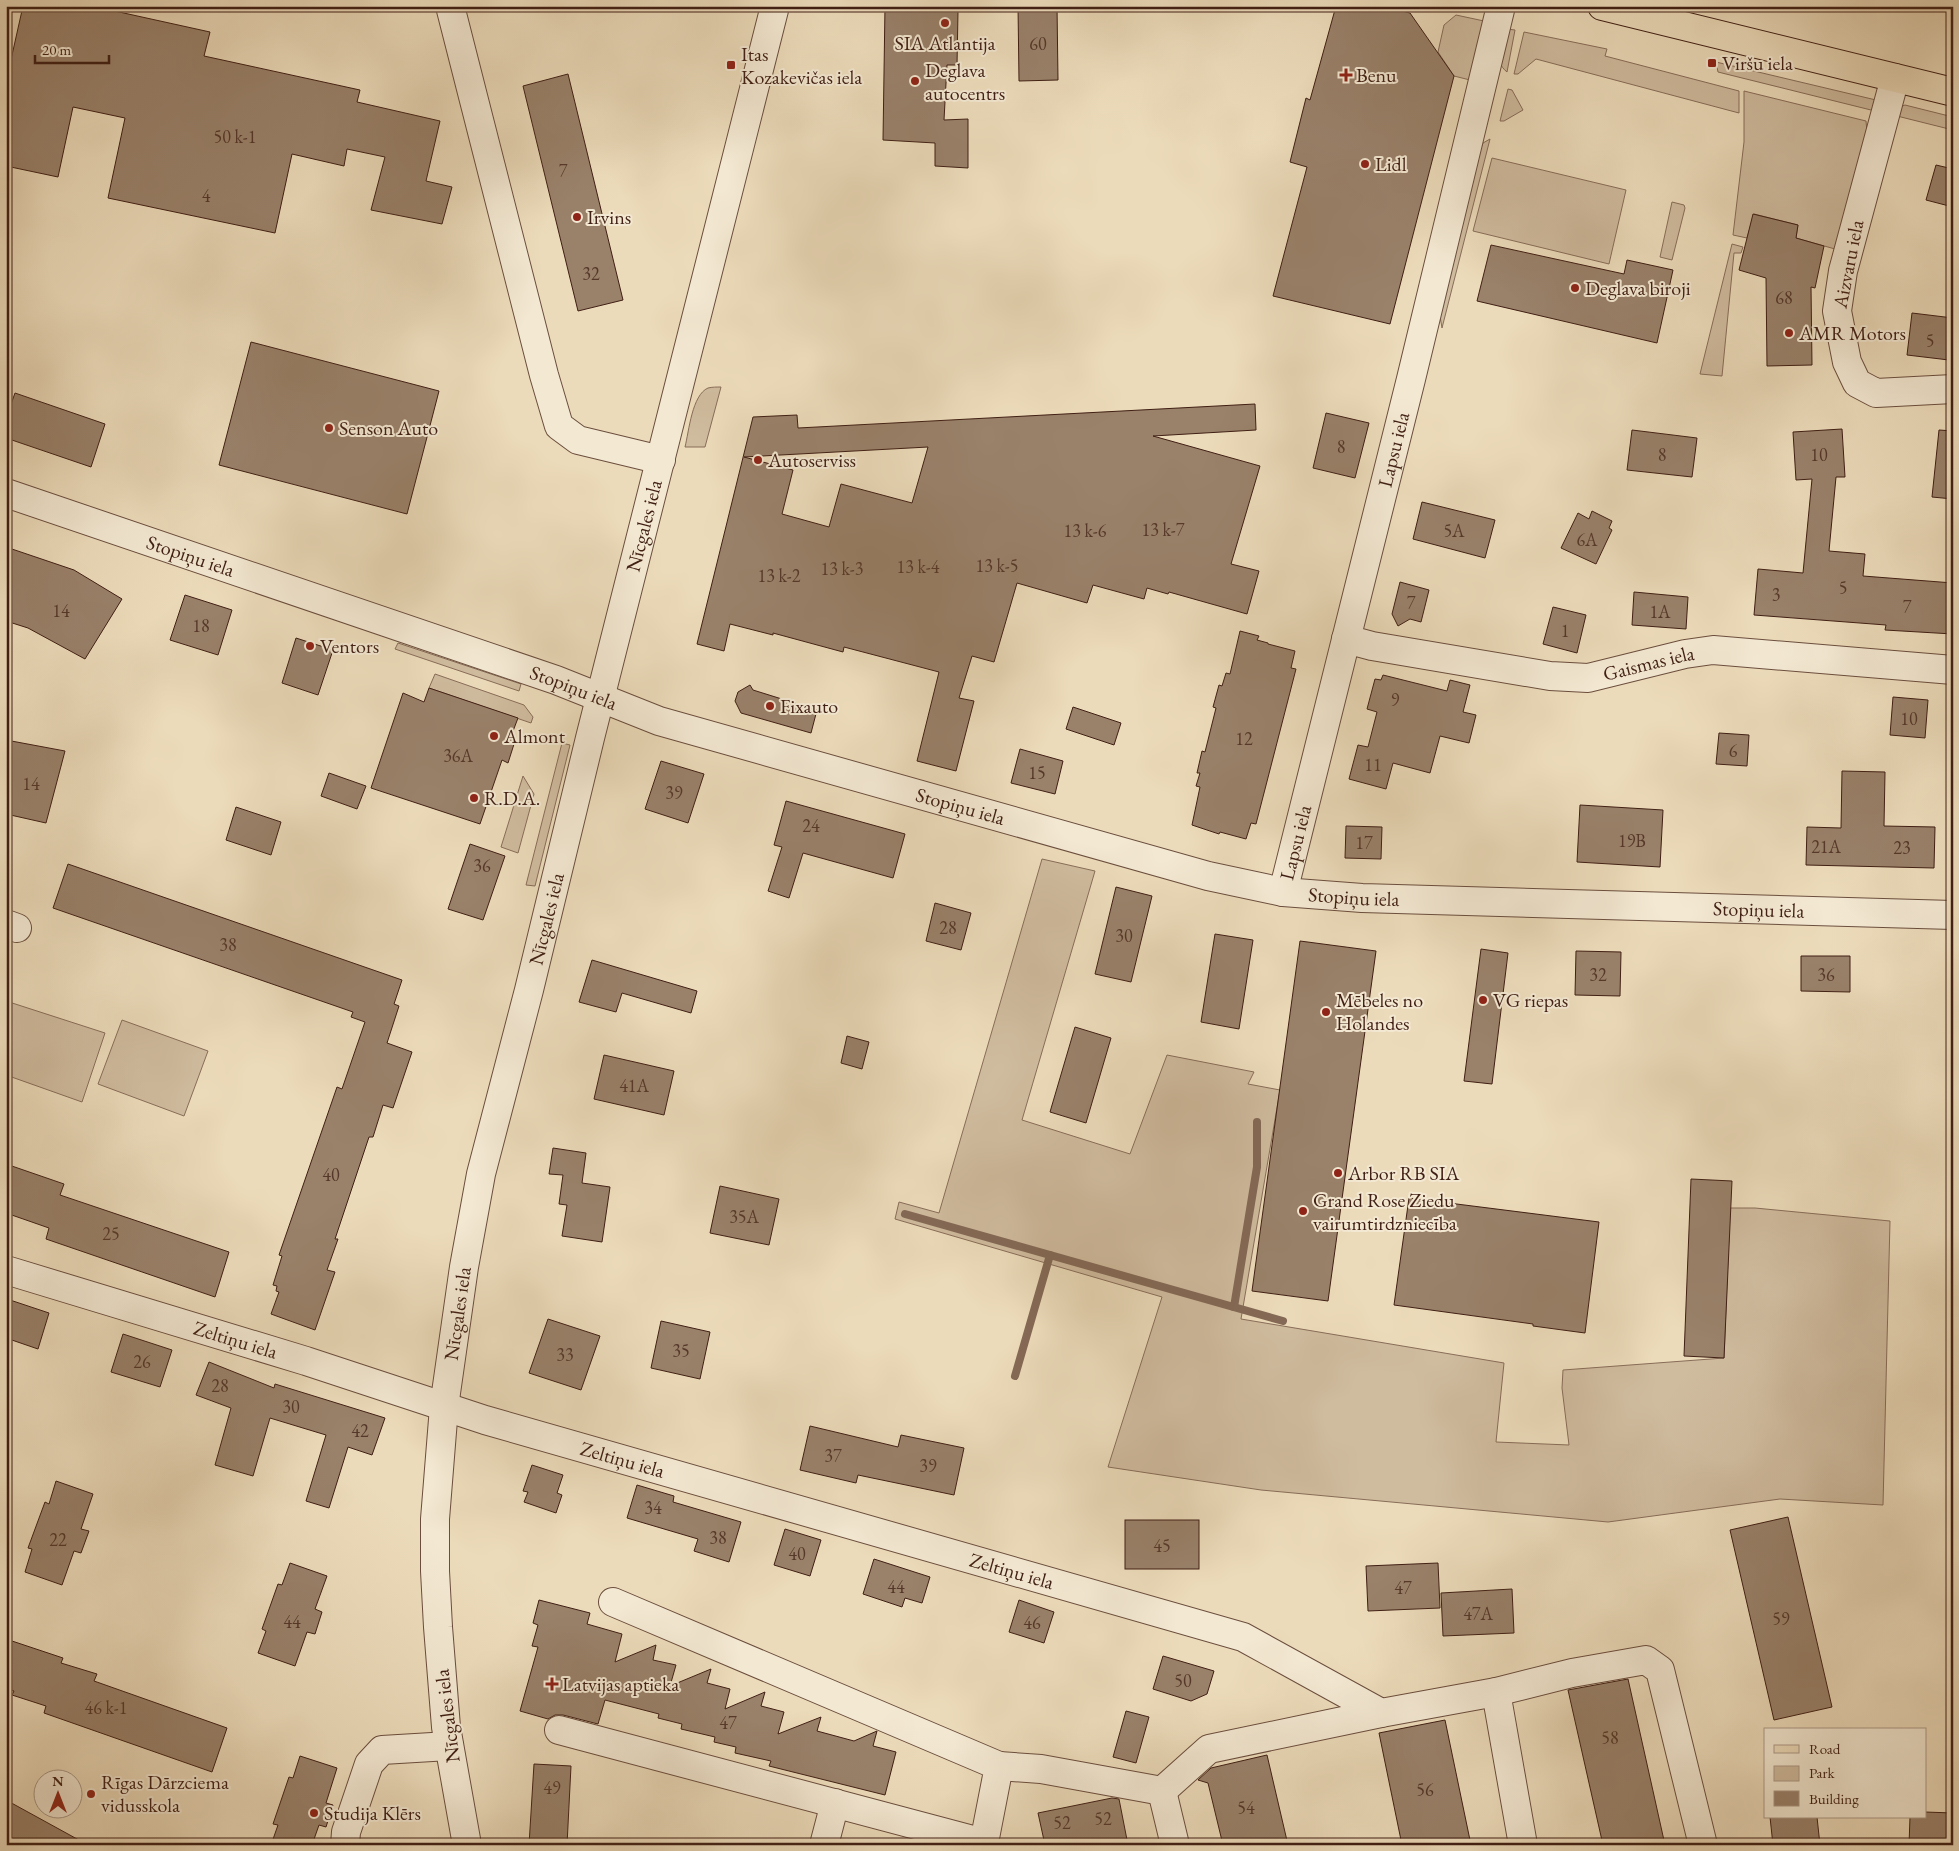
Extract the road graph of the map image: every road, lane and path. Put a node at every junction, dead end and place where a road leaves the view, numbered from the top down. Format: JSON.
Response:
{"nodes":[{"id":1,"x":450,"y":6,"type":"edge"},
{"id":2,"x":775,"y":6,"type":"edge"},
{"id":3,"x":1502,"y":6,"type":"edge"},
{"id":4,"x":1602,"y":6,"type":"edge"},
{"id":5,"x":1895,"y":78,"type":"junction"},
{"id":6,"x":1953,"y":92,"type":"edge"},
{"id":7,"x":1953,"y":389,"type":"edge"},
{"id":8,"x":661,"y":460,"type":"junction"},
{"id":9,"x":6,"y":493,"type":"edge"},
{"id":10,"x":1346,"y":639,"type":"junction"},
{"id":11,"x":1953,"y":670,"type":"edge"},
{"id":12,"x":601,"y":696,"type":"junction"},
{"id":13,"x":1284,"y":892,"type":"junction"},
{"id":14,"x":1953,"y":915,"type":"edge"},
{"id":15,"x":6,"y":1270,"type":"edge"},
{"id":16,"x":444,"y":1407,"type":"junction"},
{"id":17,"x":613,"y":1602,"type":"dead end"},
{"id":18,"x":1496,"y":1692,"type":"junction"},
{"id":19,"x":1381,"y":1714,"type":"junction"},
{"id":20,"x":559,"y":1730,"type":"dead end"},
{"id":21,"x":449,"y":1746,"type":"junction"},
{"id":22,"x":1000,"y":1766,"type":"junction"},
{"id":23,"x":1162,"y":1791,"type":"junction"},
{"id":24,"x":835,"y":1803,"type":"junction"},
{"id":25,"x":984,"y":1844,"type":"edge"},
{"id":26,"x":345,"y":1845,"type":"edge"},
{"id":27,"x":467,"y":1845,"type":"edge"},
{"id":28,"x":824,"y":1845,"type":"edge"},
{"id":29,"x":1175,"y":1845,"type":"edge"},
{"id":30,"x":1523,"y":1845,"type":"edge"},
{"id":31,"x":1702,"y":1845,"type":"edge"}],
"edges":[{"from":1,"to":8,"type":"street"},
{"from":2,"to":8,"type":"street","name":"Nīcgales iela"},
{"from":3,"to":10,"type":"street","name":"Lapsu iela"},
{"from":4,"to":5,"type":"main road"},
{"from":5,"to":6,"type":"main road"},
{"from":5,"to":7,"type":"street","name":"Aizvaru iela"},
{"from":8,"to":12,"type":"street","name":"Nīcgales iela"},
{"from":9,"to":12,"type":"street","name":"Stopiņu iela"},
{"from":10,"to":11,"type":"street","name":"Gaismas iela"},
{"from":10,"to":13,"type":"street","name":"Lapsu iela"},
{"from":12,"to":13,"type":"street","name":"Stopiņu iela"},
{"from":12,"to":16,"type":"street","name":"Nīcgales iela"},
{"from":13,"to":14,"type":"street","name":"Stopiņu iela"},
{"from":15,"to":16,"type":"street","name":"Zeltiņu iela"},
{"from":16,"to":19,"type":"street","name":"Zeltiņu iela"},
{"from":16,"to":21,"type":"street","name":"Nīcgales iela"},
{"from":17,"to":22,"type":"street"},
{"from":18,"to":19,"type":"street"},
{"from":18,"to":30,"type":"street"},
{"from":18,"to":31,"type":"street"},
{"from":19,"to":23,"type":"street"},
{"from":20,"to":24,"type":"street"},
{"from":21,"to":26,"type":"street"},
{"from":21,"to":27,"type":"street","name":"Nīcgales iela"},
{"from":22,"to":23,"type":"street"},
{"from":22,"to":25,"type":"street"},
{"from":23,"to":29,"type":"street"},
{"from":24,"to":25,"type":"street"},
{"from":24,"to":28,"type":"street"}]}
